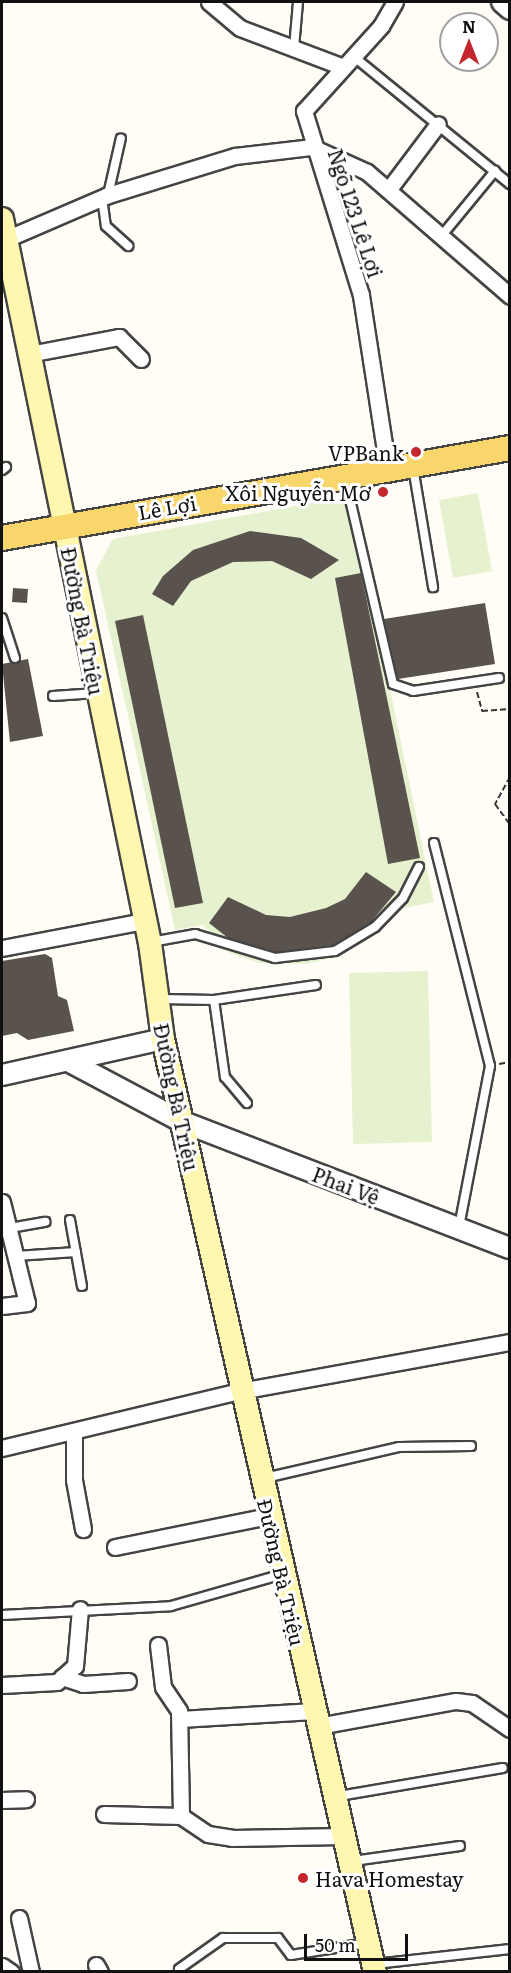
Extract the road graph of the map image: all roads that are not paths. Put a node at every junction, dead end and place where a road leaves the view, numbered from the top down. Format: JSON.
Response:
{"nodes":[{"id":1,"x":209,"y":2,"type":"edge"},
{"id":2,"x":298,"y":2,"type":"edge"},
{"id":3,"x":395,"y":2,"type":"edge"},
{"id":4,"x":502,"y":2,"type":"edge"},
{"id":5,"x":510,"y":9,"type":"edge"},
{"id":6,"x":294,"y":48,"type":"junction"},
{"id":7,"x":348,"y":61,"type":"junction"},
{"id":8,"x":438,"y":124,"type":"junction"},
{"id":9,"x":121,"y":138,"type":"dead end"},
{"id":10,"x":312,"y":147,"type":"junction"},
{"id":11,"x":495,"y":171,"type":"junction"},
{"id":12,"x":510,"y":184,"type":"edge"},
{"id":13,"x":389,"y":189,"type":"junction"},
{"id":14,"x":105,"y":197,"type":"junction"},
{"id":15,"x":3,"y":233,"type":"edge"},
{"id":16,"x":443,"y":234,"type":"junction"},
{"id":17,"x":128,"y":246,"type":"dead end"},
{"id":18,"x":510,"y":296,"type":"edge"},
{"id":19,"x":29,"y":354,"type":"junction"},
{"id":20,"x":141,"y":359,"type":"dead end"},
{"id":21,"x":510,"y":448,"type":"edge"},
{"id":22,"x":412,"y":465,"type":"junction"},
{"id":23,"x":388,"y":470,"type":"junction"},
{"id":24,"x":345,"y":477,"type":"junction"},
{"id":25,"x":63,"y":524,"type":"junction"},
{"id":26,"x":2,"y":538,"type":"edge"},
{"id":27,"x":433,"y":587,"type":"dead end"},
{"id":28,"x":2,"y":618,"type":"edge"},
{"id":29,"x":15,"y":658,"type":"dead end"},
{"id":30,"x":499,"y":678,"type":"dead end"},
{"id":31,"x":98,"y":693,"type":"junction"},
{"id":32,"x":53,"y":696,"type":"dead end"},
{"id":33,"x":434,"y":843,"type":"dead end"},
{"id":34,"x":419,"y":867,"type":"dead end"},
{"id":35,"x":147,"y":932,"type":"junction"},
{"id":36,"x":2,"y":948,"type":"edge"},
{"id":37,"x":316,"y":985,"type":"dead end"},
{"id":38,"x":157,"y":998,"type":"junction"},
{"id":39,"x":214,"y":1000,"type":"junction"},
{"id":40,"x":163,"y":1039,"type":"junction"},
{"id":41,"x":70,"y":1062,"type":"junction"},
{"id":42,"x":2,"y":1075,"type":"edge"},
{"id":43,"x":247,"y":1103,"type":"dead end"},
{"id":44,"x":183,"y":1122,"type":"junction"},
{"id":45,"x":2,"y":1202,"type":"edge"},
{"id":46,"x":70,"y":1220,"type":"dead end"},
{"id":47,"x":45,"y":1222,"type":"dead end"},
{"id":48,"x":9,"y":1228,"type":"junction"},
{"id":49,"x":459,"y":1228,"type":"junction"},
{"id":50,"x":510,"y":1248,"type":"edge"},
{"id":51,"x":76,"y":1252,"type":"junction"},
{"id":52,"x":16,"y":1256,"type":"junction"},
{"id":53,"x":82,"y":1286,"type":"dead end"},
{"id":54,"x":2,"y":1306,"type":"edge"},
{"id":55,"x":510,"y":1342,"type":"edge"},
{"id":56,"x":240,"y":1391,"type":"junction"},
{"id":57,"x":74,"y":1431,"type":"junction"},
{"id":58,"x":471,"y":1446,"type":"dead end"},
{"id":59,"x":2,"y":1448,"type":"edge"},
{"id":60,"x":261,"y":1479,"type":"junction"},
{"id":61,"x":269,"y":1516,"type":"junction"},
{"id":62,"x":83,"y":1529,"type":"dead end"},
{"id":63,"x":115,"y":1547,"type":"dead end"},
{"id":64,"x":283,"y":1575,"type":"junction"},
{"id":65,"x":80,"y":1609,"type":"junction"},
{"id":66,"x":2,"y":1615,"type":"edge"},
{"id":67,"x":158,"y":1645,"type":"dead end"},
{"id":68,"x":62,"y":1677,"type":"junction"},
{"id":69,"x":128,"y":1681,"type":"dead end"},
{"id":70,"x":2,"y":1685,"type":"edge"},
{"id":71,"x":316,"y":1718,"type":"junction"},
{"id":72,"x":180,"y":1719,"type":"junction"},
{"id":73,"x":510,"y":1729,"type":"edge"},
{"id":74,"x":503,"y":1768,"type":"dead end"},
{"id":75,"x":334,"y":1796,"type":"junction"},
{"id":76,"x":26,"y":1799,"type":"dead end"},
{"id":77,"x":2,"y":1800,"type":"edge"},
{"id":78,"x":104,"y":1814,"type":"dead end"},
{"id":79,"x":181,"y":1816,"type":"junction"},
{"id":80,"x":343,"y":1836,"type":"junction"},
{"id":81,"x":460,"y":1846,"type":"dead end"},
{"id":82,"x":349,"y":1862,"type":"junction"},
{"id":83,"x":19,"y":1918,"type":"dead end"},
{"id":84,"x":510,"y":1949,"type":"edge"},
{"id":85,"x":372,"y":1960,"type":"edge"},
{"id":86,"x":2,"y":1966,"type":"edge"},
{"id":87,"x":179,"y":1969,"type":"dead end"},
{"id":88,"x":10,"y":1971,"type":"edge"},
{"id":89,"x":31,"y":1971,"type":"edge"}],
"edges":[{"from":1,"to":6,"type":"street"},
{"from":2,"to":6,"type":"lane"},
{"from":3,"to":7,"type":"street","name":"Ngõ 123 Lê Lợi"},
{"from":4,"to":5,"type":"street"},
{"from":6,"to":7,"type":"street"},
{"from":7,"to":8,"type":"lane"},
{"from":7,"to":10,"type":"street","name":"Ngõ 123 Lê Lợi"},
{"from":8,"to":11,"type":"lane"},
{"from":8,"to":13,"type":"street"},
{"from":9,"to":14,"type":"lane"},
{"from":10,"to":13,"type":"street"},
{"from":10,"to":14,"type":"street"},
{"from":10,"to":23,"type":"street","name":"Ngõ 123 Lê Lợi"},
{"from":11,"to":12,"type":"lane"},
{"from":11,"to":16,"type":"lane"},
{"from":13,"to":16,"type":"street"},
{"from":14,"to":15,"type":"street"},
{"from":14,"to":17,"type":"lane"},
{"from":15,"to":19,"type":"main road","name":"Đường Bà Triệu"},
{"from":16,"to":18,"type":"street"},
{"from":19,"to":20,"type":"street"},
{"from":19,"to":25,"type":"main road","name":"Đường Bà Triệu"},
{"from":21,"to":22,"type":"main road","name":"Lê Lợi"},
{"from":22,"to":23,"type":"main road","name":"Lê Lợi"},
{"from":22,"to":27,"type":"lane"},
{"from":23,"to":24,"type":"main road","name":"Lê Lợi"},
{"from":24,"to":25,"type":"main road","name":"Lê Lợi"},
{"from":24,"to":30,"type":"lane"},
{"from":25,"to":26,"type":"main road","name":"Lê Lợi"},
{"from":25,"to":31,"type":"main road","name":"Đường Bà Triệu"},
{"from":28,"to":29,"type":"lane"},
{"from":31,"to":32,"type":"lane"},
{"from":31,"to":35,"type":"main road","name":"Đường Bà Triệu"},
{"from":33,"to":49,"type":"lane"},
{"from":34,"to":35,"type":"lane"},
{"from":35,"to":36,"type":"street"},
{"from":35,"to":38,"type":"main road","name":"Đường Bà Triệu"},
{"from":37,"to":39,"type":"lane"},
{"from":38,"to":39,"type":"lane"},
{"from":38,"to":40,"type":"main road","name":"Đường Bà Triệu"},
{"from":39,"to":43,"type":"lane"},
{"from":40,"to":41,"type":"street"},
{"from":40,"to":44,"type":"main road","name":"Đường Bà Triệu"},
{"from":41,"to":42,"type":"street"},
{"from":41,"to":44,"type":"street","name":"Phai Vệ"},
{"from":44,"to":49,"type":"street","name":"Phai Vệ"},
{"from":44,"to":56,"type":"main road","name":"Đường Bà Triệu"},
{"from":45,"to":48,"type":"street"},
{"from":46,"to":51,"type":"lane"},
{"from":47,"to":48,"type":"lane"},
{"from":48,"to":52,"type":"street"},
{"from":49,"to":50,"type":"street","name":"Phai Vệ"},
{"from":51,"to":52,"type":"lane"},
{"from":51,"to":53,"type":"lane"},
{"from":52,"to":54,"type":"street"},
{"from":55,"to":56,"type":"street"},
{"from":56,"to":57,"type":"street"},
{"from":56,"to":60,"type":"main road","name":"Đường Bà Triệu"},
{"from":57,"to":59,"type":"street"},
{"from":57,"to":62,"type":"street"},
{"from":58,"to":60,"type":"lane"},
{"from":60,"to":61,"type":"main road","name":"Đường Bà Triệu"},
{"from":61,"to":63,"type":"street"},
{"from":61,"to":64,"type":"main road","name":"Đường Bà Triệu"},
{"from":64,"to":65,"type":"lane"},
{"from":64,"to":71,"type":"main road","name":"Đường Bà Triệu"},
{"from":65,"to":66,"type":"lane"},
{"from":65,"to":68,"type":"street"},
{"from":67,"to":72,"type":"street"},
{"from":68,"to":69,"type":"street"},
{"from":68,"to":70,"type":"street"},
{"from":71,"to":72,"type":"street"},
{"from":71,"to":73,"type":"street"},
{"from":71,"to":75,"type":"main road","name":"Đường Bà Triệu"},
{"from":72,"to":79,"type":"street"},
{"from":74,"to":75,"type":"lane"},
{"from":75,"to":80,"type":"main road","name":"Đường Bà Triệu"},
{"from":76,"to":77,"type":"street"},
{"from":78,"to":79,"type":"street"},
{"from":79,"to":80,"type":"street"},
{"from":80,"to":82,"type":"main road","name":"Đường Bà Triệu"},
{"from":81,"to":82,"type":"lane"},
{"from":82,"to":85,"type":"main road","name":"Đường Bà Triệu"},
{"from":83,"to":89,"type":"street"},
{"from":84,"to":85,"type":"lane"},
{"from":85,"to":87,"type":"lane"},
{"from":86,"to":88,"type":"street"}]}
